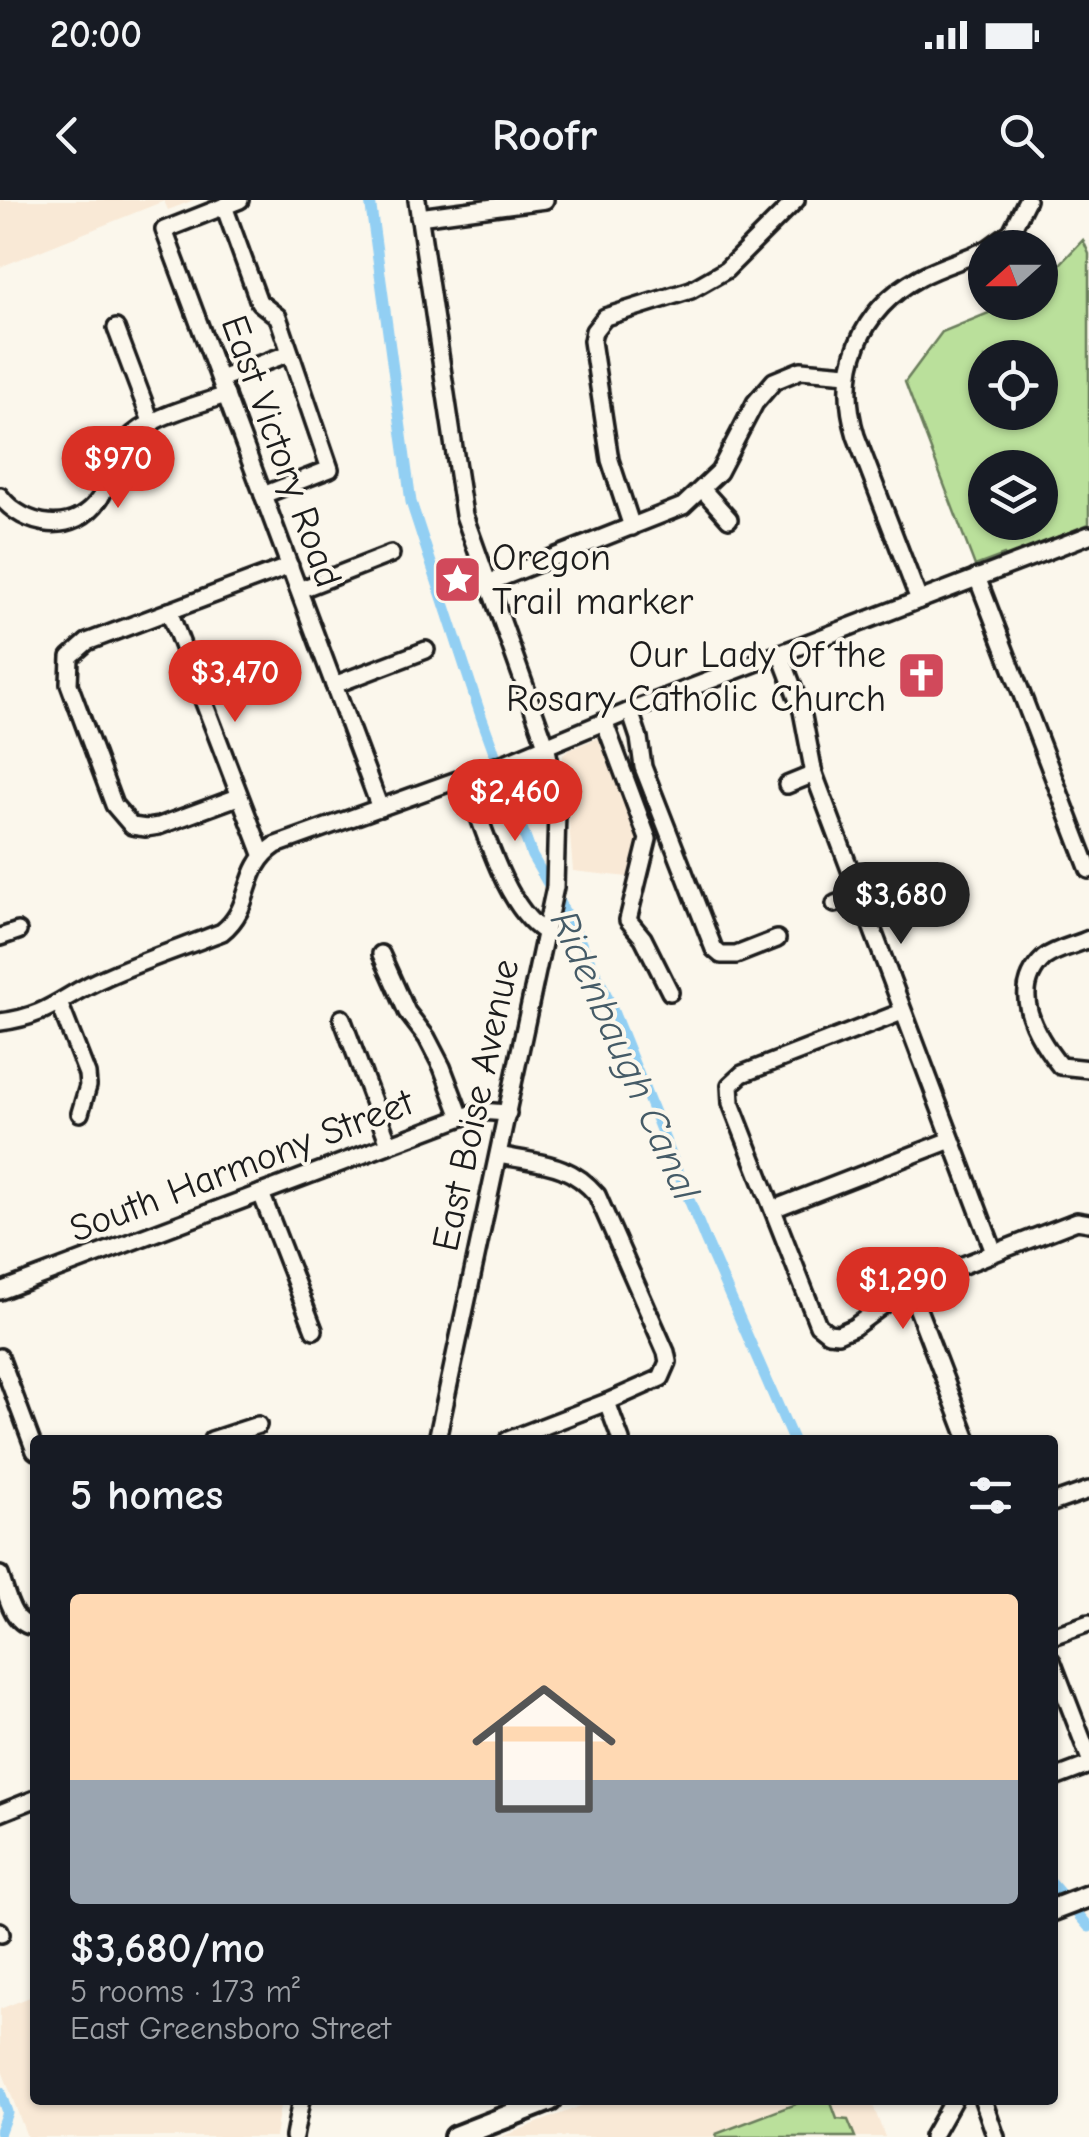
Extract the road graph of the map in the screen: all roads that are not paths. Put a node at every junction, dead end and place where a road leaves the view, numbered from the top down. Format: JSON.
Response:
{"nodes":[{"id":1,"x":417,"y":200,"type":"edge"},
{"id":2,"x":545,"y":200,"type":"edge"},
{"id":3,"x":796,"y":200,"type":"edge"},
{"id":4,"x":1027,"y":200,"type":"edge"},
{"id":5,"x":232,"y":203,"type":"edge"},
{"id":6,"x":419,"y":218,"type":"junction"},
{"id":7,"x":1012,"y":230,"type":"edge"},
{"id":8,"x":968,"y":257,"type":"edge"},
{"id":9,"x":116,"y":328,"type":"dead end"},
{"id":10,"x":290,"y":353,"type":"junction"},
{"id":11,"x":848,"y":374,"type":"junction"},
{"id":12,"x":223,"y":387,"type":"junction"},
{"id":13,"x":152,"y":424,"type":"junction"},
{"id":14,"x":703,"y":490,"type":"junction"},
{"id":15,"x":263,"y":495,"type":"junction"},
{"id":16,"x":0,"y":496,"type":"edge"},
{"id":17,"x":729,"y":518,"type":"dead end"},
{"id":18,"x":632,"y":527,"type":"junction"},
{"id":19,"x":1089,"y":536,"type":"edge"},
{"id":20,"x":391,"y":554,"type":"dead end"},
{"id":21,"x":290,"y":566,"type":"junction"},
{"id":22,"x":977,"y":577,"type":"junction"},
{"id":23,"x":488,"y":583,"type":"junction"},
{"id":24,"x":298,"y":590,"type":"junction"},
{"id":25,"x":919,"y":600,"type":"junction"},
{"id":26,"x":169,"y":612,"type":"junction"},
{"id":27,"x":426,"y":650,"type":"dead end"},
{"id":28,"x":780,"y":653,"type":"junction"},
{"id":29,"x":334,"y":684,"type":"junction"},
{"id":30,"x":630,"y":711,"type":"junction"},
{"id":31,"x":604,"y":721,"type":"junction"},
{"id":32,"x":546,"y":745,"type":"junction"},
{"id":33,"x":814,"y":774,"type":"junction"},
{"id":34,"x":464,"y":776,"type":"junction"},
{"id":35,"x":787,"y":785,"type":"dead end"},
{"id":36,"x":238,"y":797,"type":"junction"},
{"id":37,"x":380,"y":808,"type":"junction"},
{"id":38,"x":262,"y":854,"type":"junction"},
{"id":39,"x":1089,"y":870,"type":"edge"},
{"id":40,"x":858,"y":895,"type":"junction"},
{"id":41,"x":835,"y":904,"type":"dead end"},
{"id":42,"x":18,"y":931,"type":"dead end"},
{"id":43,"x":545,"y":932,"type":"junction"},
{"id":44,"x":0,"y":937,"type":"edge"},
{"id":45,"x":777,"y":938,"type":"dead end"},
{"id":46,"x":1089,"y":939,"type":"edge"},
{"id":47,"x":381,"y":954,"type":"dead end"},
{"id":48,"x":670,"y":992,"type":"dead end"},
{"id":49,"x":60,"y":1004,"type":"junction"},
{"id":50,"x":902,"y":1012,"type":"junction"},
{"id":51,"x":342,"y":1018,"type":"dead end"},
{"id":52,"x":0,"y":1022,"type":"edge"},
{"id":53,"x":1089,"y":1069,"type":"edge"},
{"id":54,"x":80,"y":1113,"type":"dead end"},
{"id":55,"x":508,"y":1113,"type":"junction"},
{"id":56,"x":461,"y":1117,"type":"junction"},
{"id":57,"x":951,"y":1140,"type":"junction"},
{"id":58,"x":390,"y":1144,"type":"junction"},
{"id":59,"x":498,"y":1155,"type":"junction"},
{"id":60,"x":261,"y":1193,"type":"junction"},
{"id":61,"x":774,"y":1209,"type":"junction"},
{"id":62,"x":1089,"y":1222,"type":"edge"},
{"id":63,"x":994,"y":1252,"type":"junction"},
{"id":64,"x":909,"y":1286,"type":"junction"},
{"id":65,"x":0,"y":1291,"type":"edge"},
{"id":66,"x":314,"y":1330,"type":"dead end"},
{"id":67,"x":0,"y":1357,"type":"edge"},
{"id":68,"x":606,"y":1402,"type":"junction"},
{"id":69,"x":258,"y":1424,"type":"dead end"},
{"id":70,"x":230,"y":1435,"type":"edge"},
{"id":71,"x":437,"y":1435,"type":"edge"},
{"id":72,"x":521,"y":1435,"type":"edge"},
{"id":73,"x":619,"y":1435,"type":"edge"},
{"id":74,"x":966,"y":1435,"type":"edge"},
{"id":75,"x":30,"y":1438,"type":"edge"},
{"id":76,"x":1089,"y":1490,"type":"edge"},
{"id":77,"x":1058,"y":1501,"type":"edge"},
{"id":78,"x":0,"y":1575,"type":"edge"},
{"id":79,"x":1089,"y":1623,"type":"edge"},
{"id":80,"x":30,"y":1626,"type":"edge"},
{"id":81,"x":1058,"y":1634,"type":"edge"},
{"id":82,"x":1058,"y":1676,"type":"edge"},
{"id":83,"x":1089,"y":1754,"type":"edge"},
{"id":84,"x":1089,"y":1766,"type":"edge"},
{"id":85,"x":1058,"y":1777,"type":"edge"},
{"id":86,"x":30,"y":1801,"type":"edge"},
{"id":87,"x":0,"y":1813,"type":"edge"},
{"id":88,"x":1085,"y":1898,"type":"edge"},
{"id":89,"x":1058,"y":1908,"type":"edge"},
{"id":90,"x":300,"y":2105,"type":"edge"},
{"id":91,"x":532,"y":2105,"type":"edge"},
{"id":92,"x":950,"y":2105,"type":"edge"},
{"id":93,"x":985,"y":2105,"type":"edge"},
{"id":94,"x":294,"y":2137,"type":"edge"},
{"id":95,"x":454,"y":2137,"type":"edge"},
{"id":96,"x":932,"y":2137,"type":"edge"},
{"id":97,"x":996,"y":2137,"type":"edge"}],
"edges":[{"from":1,"to":6,"type":"street","name":"East Boise Avenue"},
{"from":2,"to":6,"type":"street"},
{"from":3,"to":18,"type":"street"},
{"from":4,"to":7,"type":"street"},
{"from":5,"to":10,"type":"street"},
{"from":5,"to":12,"type":"street","name":"East Victory Road"},
{"from":6,"to":23,"type":"street","name":"East Boise Avenue"},
{"from":8,"to":11,"type":"street"},
{"from":9,"to":13,"type":"street"},
{"from":10,"to":12,"type":"street"},
{"from":10,"to":15,"type":"street"},
{"from":11,"to":14,"type":"street"},
{"from":11,"to":25,"type":"street"},
{"from":12,"to":13,"type":"street"},
{"from":12,"to":15,"type":"street","name":"East Victory Road"},
{"from":13,"to":16,"type":"street"},
{"from":14,"to":17,"type":"street"},
{"from":14,"to":18,"type":"street"},
{"from":15,"to":21,"type":"street","name":"East Victory Road"},
{"from":18,"to":23,"type":"street"},
{"from":19,"to":22,"type":"street"},
{"from":20,"to":24,"type":"street"},
{"from":21,"to":24,"type":"street","name":"East Victory Road"},
{"from":21,"to":26,"type":"street"},
{"from":22,"to":25,"type":"street"},
{"from":22,"to":39,"type":"street"},
{"from":23,"to":32,"type":"street","name":"East Boise Avenue"},
{"from":24,"to":29,"type":"street","name":"East Victory Road"},
{"from":25,"to":28,"type":"street"},
{"from":26,"to":36,"type":"street"},
{"from":26,"to":36,"type":"street"},
{"from":27,"to":29,"type":"street"},
{"from":28,"to":30,"type":"street"},
{"from":28,"to":33,"type":"street"},
{"from":29,"to":37,"type":"street","name":"East Victory Road"},
{"from":30,"to":31,"type":"street"},
{"from":30,"to":45,"type":"street"},
{"from":31,"to":32,"type":"street"},
{"from":31,"to":48,"type":"street"},
{"from":32,"to":34,"type":"street"},
{"from":32,"to":43,"type":"street","name":"East Boise Avenue"},
{"from":33,"to":35,"type":"street"},
{"from":33,"to":40,"type":"street"},
{"from":34,"to":37,"type":"street"},
{"from":34,"to":43,"type":"street"},
{"from":36,"to":38,"type":"street"},
{"from":37,"to":38,"type":"street"},
{"from":38,"to":49,"type":"street"},
{"from":40,"to":41,"type":"street"},
{"from":40,"to":50,"type":"street"},
{"from":42,"to":44,"type":"street"},
{"from":43,"to":55,"type":"street","name":"East Boise Avenue"},
{"from":46,"to":53,"type":"street"},
{"from":47,"to":56,"type":"street"},
{"from":49,"to":52,"type":"street"},
{"from":49,"to":54,"type":"street"},
{"from":50,"to":57,"type":"street"},
{"from":50,"to":61,"type":"street"},
{"from":51,"to":58,"type":"street"},
{"from":55,"to":56,"type":"street","name":"South Harmony Street"},
{"from":55,"to":59,"type":"street","name":"East Boise Avenue"},
{"from":56,"to":58,"type":"street","name":"South Harmony Street"},
{"from":57,"to":61,"type":"street"},
{"from":57,"to":63,"type":"street"},
{"from":58,"to":60,"type":"street","name":"South Harmony Street"},
{"from":59,"to":68,"type":"street"},
{"from":59,"to":71,"type":"street","name":"East Boise Avenue"},
{"from":60,"to":65,"type":"street","name":"South Harmony Street"},
{"from":60,"to":66,"type":"street"},
{"from":61,"to":64,"type":"street"},
{"from":62,"to":63,"type":"street"},
{"from":63,"to":64,"type":"street"},
{"from":64,"to":74,"type":"street"},
{"from":67,"to":75,"type":"street"},
{"from":68,"to":72,"type":"street"},
{"from":68,"to":73,"type":"street"},
{"from":69,"to":70,"type":"street"},
{"from":76,"to":77,"type":"street"},
{"from":78,"to":80,"type":"street"},
{"from":79,"to":81,"type":"street"},
{"from":82,"to":83,"type":"street"},
{"from":84,"to":85,"type":"street"},
{"from":86,"to":87,"type":"street"},
{"from":88,"to":89,"type":"main road"},
{"from":90,"to":94,"type":"street"},
{"from":91,"to":95,"type":"main road"},
{"from":92,"to":96,"type":"street"},
{"from":93,"to":97,"type":"street"}]}
